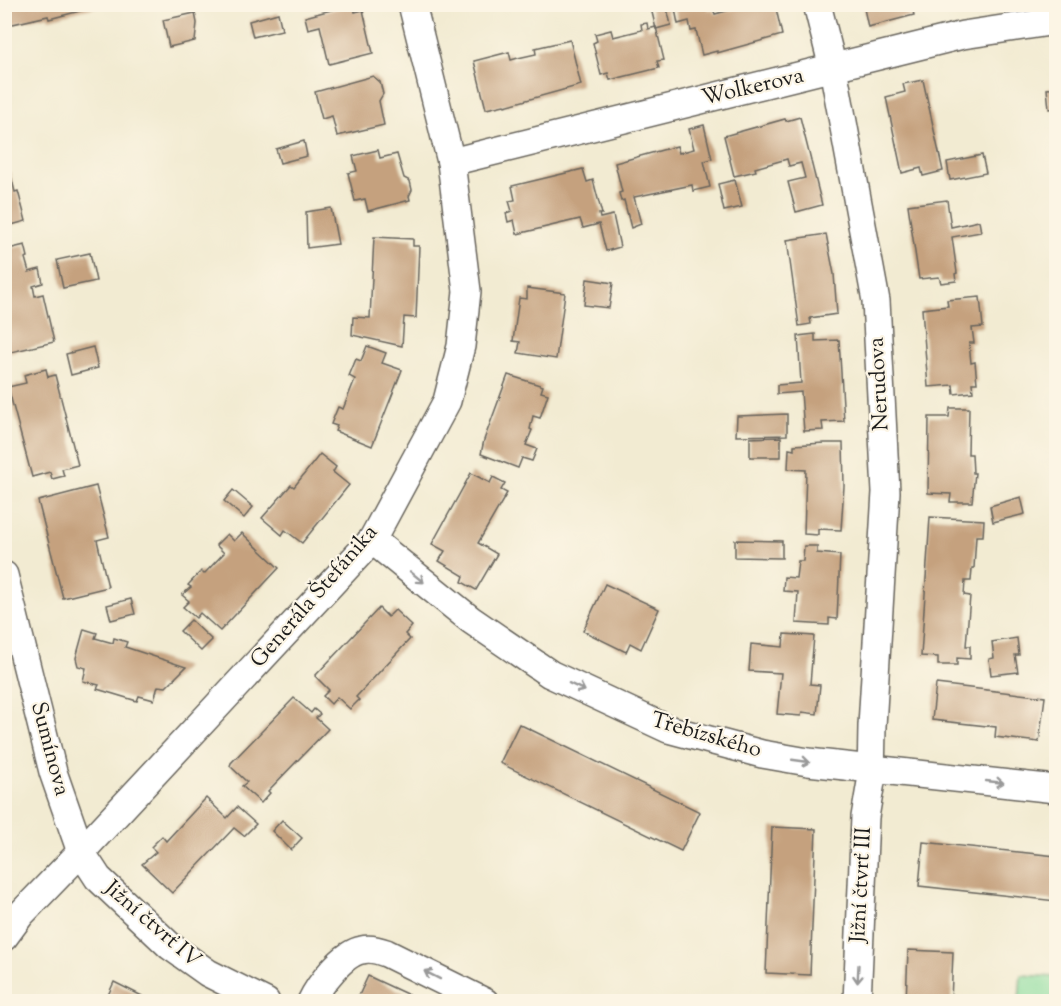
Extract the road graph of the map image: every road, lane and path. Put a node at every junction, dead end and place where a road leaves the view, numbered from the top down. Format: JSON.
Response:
{"nodes":[{"id":1,"x":412,"y":4,"type":"edge"},
{"id":2,"x":817,"y":4,"type":"edge"},
{"id":3,"x":1056,"y":21,"type":"edge"},
{"id":4,"x":833,"y":68,"type":"junction"},
{"id":5,"x":451,"y":162,"type":"junction"},
{"id":6,"x":372,"y":540,"type":"junction"},
{"id":7,"x":4,"y":575,"type":"edge"},
{"id":8,"x":871,"y":769,"type":"junction"},
{"id":9,"x":1056,"y":789,"type":"edge"},
{"id":10,"x":81,"y":852,"type":"junction"},
{"id":11,"x":4,"y":937,"type":"edge"},
{"id":12,"x":266,"y":1002,"type":"edge"},
{"id":13,"x":311,"y":1002,"type":"edge"},
{"id":14,"x":484,"y":1002,"type":"edge"},
{"id":15,"x":857,"y":1002,"type":"edge"}],
"edges":[{"from":1,"to":5,"type":"street","name":"Generála Štefánika"},
{"from":2,"to":4,"type":"street","name":"Nerudova"},
{"from":3,"to":4,"type":"street","name":"Wolkerova"},
{"from":4,"to":5,"type":"street","name":"Wolkerova"},
{"from":4,"to":8,"type":"street","name":"Nerudova"},
{"from":5,"to":6,"type":"street","name":"Generála Štefánika"},
{"from":6,"to":8,"type":"street","name":"Třebízského","one_way":true},
{"from":6,"to":10,"type":"street","name":"Generála Štefánika"},
{"from":7,"to":10,"type":"street","name":"Sumínova"},
{"from":8,"to":9,"type":"street","name":"Třebízského","one_way":true},
{"from":8,"to":15,"type":"street","name":"Jižní čtvrť III","one_way":true},
{"from":10,"to":11,"type":"street","name":"Generála Štefánika"},
{"from":10,"to":12,"type":"street","name":"Jižní čtvrť IV"},
{"from":14,"to":13,"type":"street","one_way":true}]}
